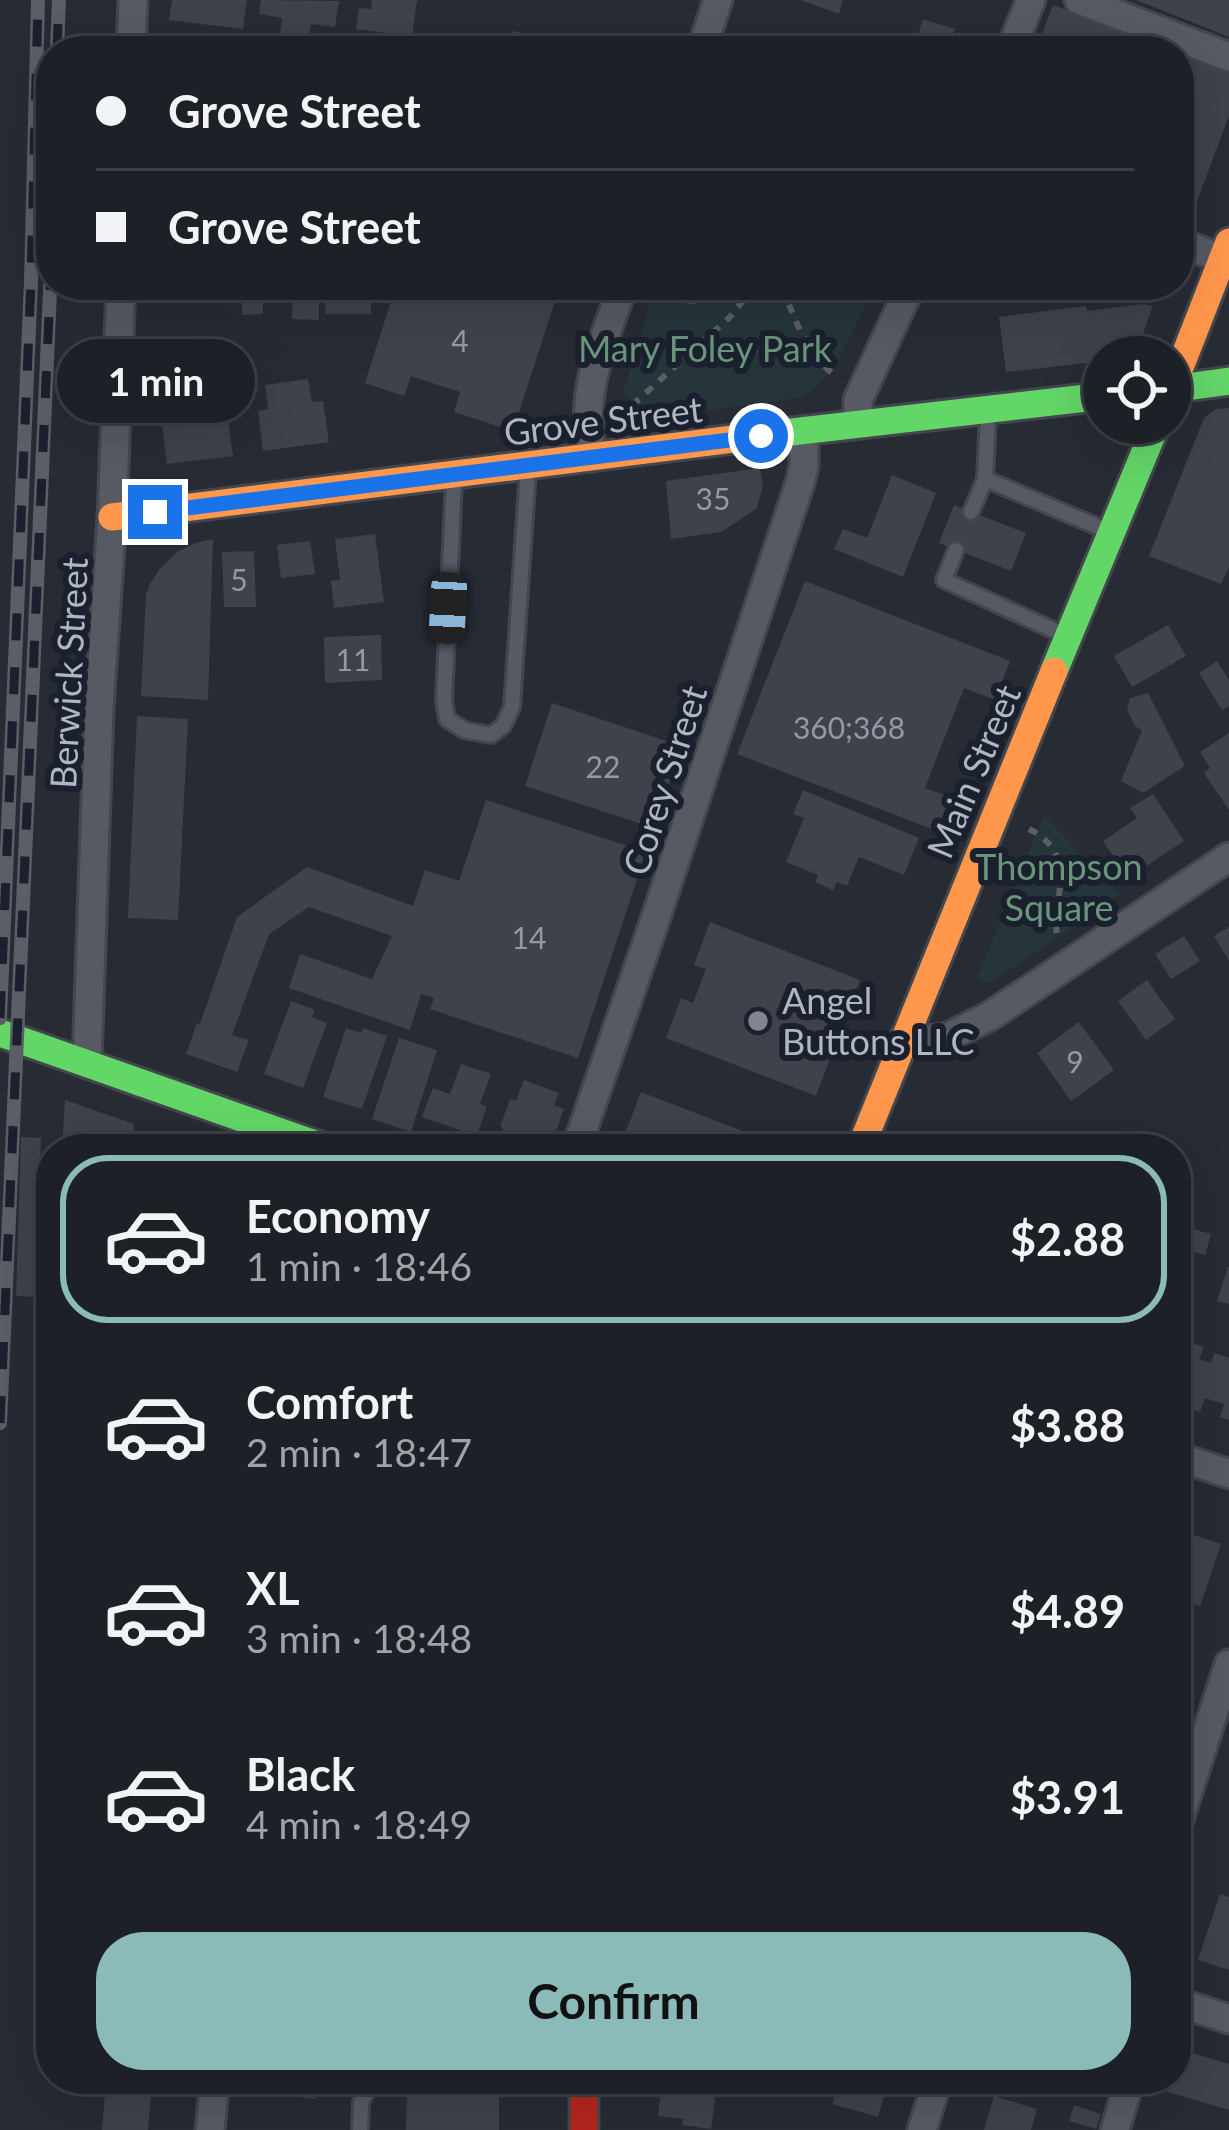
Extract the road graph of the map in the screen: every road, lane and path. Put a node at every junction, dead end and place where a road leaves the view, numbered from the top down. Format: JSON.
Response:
{"nodes":[{"id":1,"x":133,"y":0,"type":"edge"},
{"id":2,"x":718,"y":0,"type":"edge"},
{"id":3,"x":1031,"y":0,"type":"edge"},
{"id":4,"x":1079,"y":0,"type":"edge"},
{"id":5,"x":132,"y":36,"type":"edge"},
{"id":6,"x":706,"y":36,"type":"edge"},
{"id":7,"x":1016,"y":36,"type":"edge"},
{"id":8,"x":1174,"y":36,"type":"edge"},
{"id":9,"x":1194,"y":44,"type":"edge"},
{"id":10,"x":1229,"y":57,"type":"edge"},
{"id":11,"x":1194,"y":245,"type":"edge"},
{"id":12,"x":1226,"y":251,"type":"edge"},
{"id":13,"x":1229,"y":290,"type":"edge"},
{"id":14,"x":120,"y":300,"type":"edge"},
{"id":15,"x":618,"y":300,"type":"edge"},
{"id":16,"x":742,"y":300,"type":"edge"},
{"id":17,"x":789,"y":300,"type":"edge"},
{"id":18,"x":904,"y":300,"type":"edge"},
{"id":19,"x":1191,"y":339,"type":"edge"},
{"id":20,"x":1229,"y":381,"type":"edge"},
{"id":21,"x":863,"y":387,"type":"junction"},
{"id":22,"x":1191,"y":387,"type":"edge"},
{"id":23,"x":1083,"y":398,"type":"edge"},
{"id":24,"x":988,"y":408,"type":"junction"},
{"id":25,"x":858,"y":423,"type":"junction"},
{"id":26,"x":804,"y":430,"type":"junction"},
{"id":27,"x":1148,"y":444,"type":"edge"},
{"id":28,"x":590,"y":450,"type":"junction"},
{"id":29,"x":529,"y":466,"type":"junction"},
{"id":30,"x":454,"y":475,"type":"junction"},
{"id":31,"x":985,"y":479,"type":"junction"},
{"id":32,"x":971,"y":512,"type":"dead end"},
{"id":33,"x":112,"y":517,"type":"junction"},
{"id":34,"x":1112,"y":532,"type":"junction"},
{"id":35,"x":956,"y":550,"type":"dead end"},
{"id":36,"x":1068,"y":637,"type":"junction"},
{"id":37,"x":995,"y":813,"type":"junction"},
{"id":38,"x":1229,"y":857,"type":"edge"},
{"id":39,"x":1072,"y":962,"type":"junction"},
{"id":40,"x":0,"y":1033,"type":"edge"},
{"id":41,"x":905,"y":1036,"type":"junction"},
{"id":42,"x":87,"y":1064,"type":"junction"},
{"id":43,"x":281,"y":1134,"type":"edge"},
{"id":44,"x":581,"y":1134,"type":"edge"},
{"id":45,"x":866,"y":1134,"type":"edge"},
{"id":46,"x":1191,"y":1461,"type":"edge"},
{"id":47,"x":1229,"y":1474,"type":"edge"},
{"id":48,"x":1229,"y":1664,"type":"edge"},
{"id":49,"x":1191,"y":1782,"type":"edge"},
{"id":50,"x":1191,"y":2007,"type":"edge"},
{"id":51,"x":1229,"y":2019,"type":"edge"},
{"id":52,"x":214,"y":2094,"type":"edge"},
{"id":53,"x":366,"y":2094,"type":"edge"},
{"id":54,"x":584,"y":2094,"type":"edge"},
{"id":55,"x":933,"y":2094,"type":"edge"},
{"id":56,"x":1126,"y":2094,"type":"edge"},
{"id":57,"x":210,"y":2130,"type":"edge"},
{"id":58,"x":360,"y":2130,"type":"edge"},
{"id":59,"x":584,"y":2130,"type":"edge"},
{"id":60,"x":922,"y":2130,"type":"edge"},
{"id":61,"x":1115,"y":2130,"type":"edge"}],
"edges":[{"from":1,"to":5,"type":"street"},
{"from":2,"to":6,"type":"street"},
{"from":3,"to":7,"type":"street"},
{"from":4,"to":8,"type":"street"},
{"from":9,"to":10,"type":"street"},
{"from":11,"to":12,"type":"street"},
{"from":12,"to":13,"type":"main road"},
{"from":12,"to":19,"type":"main road"},
{"from":14,"to":33,"type":"street","name":"Berwick Street"},
{"from":15,"to":28,"type":"street"},
{"from":16,"to":28,"type":"path"},
{"from":17,"to":21,"type":"path"},
{"from":18,"to":21,"type":"street"},
{"from":20,"to":22,"type":"main road"},
{"from":21,"to":25,"type":"street"},
{"from":23,"to":24,"type":"main road","name":"Grove Street"},
{"from":24,"to":25,"type":"main road","name":"Grove Street"},
{"from":24,"to":31,"type":"lane"},
{"from":25,"to":26,"type":"main road","name":"Grove Street"},
{"from":26,"to":28,"type":"main road","name":"Grove Street"},
{"from":26,"to":44,"type":"street","name":"Corey Street"},
{"from":27,"to":34,"type":"main road","name":"Main Street"},
{"from":28,"to":29,"type":"main road","name":"Grove Street"},
{"from":29,"to":30,"type":"main road","name":"Grove Street"},
{"from":29,"to":30,"type":"lane"},
{"from":30,"to":33,"type":"main road","name":"Grove Street"},
{"from":31,"to":32,"type":"lane"},
{"from":31,"to":34,"type":"lane"},
{"from":33,"to":42,"type":"street","name":"Berwick Street"},
{"from":34,"to":36,"type":"main road","name":"Main Street"},
{"from":35,"to":36,"type":"lane"},
{"from":36,"to":37,"type":"main road","name":"Main Street"},
{"from":37,"to":39,"type":"path"},
{"from":37,"to":41,"type":"main road","name":"Main Street"},
{"from":38,"to":39,"type":"street"},
{"from":39,"to":41,"type":"street"},
{"from":40,"to":42,"type":"main road"},
{"from":41,"to":45,"type":"main road","name":"Main Street"},
{"from":42,"to":43,"type":"main road"},
{"from":46,"to":47,"type":"street"},
{"from":48,"to":49,"type":"street"},
{"from":50,"to":51,"type":"street"},
{"from":52,"to":57,"type":"street"},
{"from":53,"to":58,"type":"lane"},
{"from":54,"to":59,"type":"main road"},
{"from":55,"to":60,"type":"street"},
{"from":56,"to":61,"type":"street"}]}
